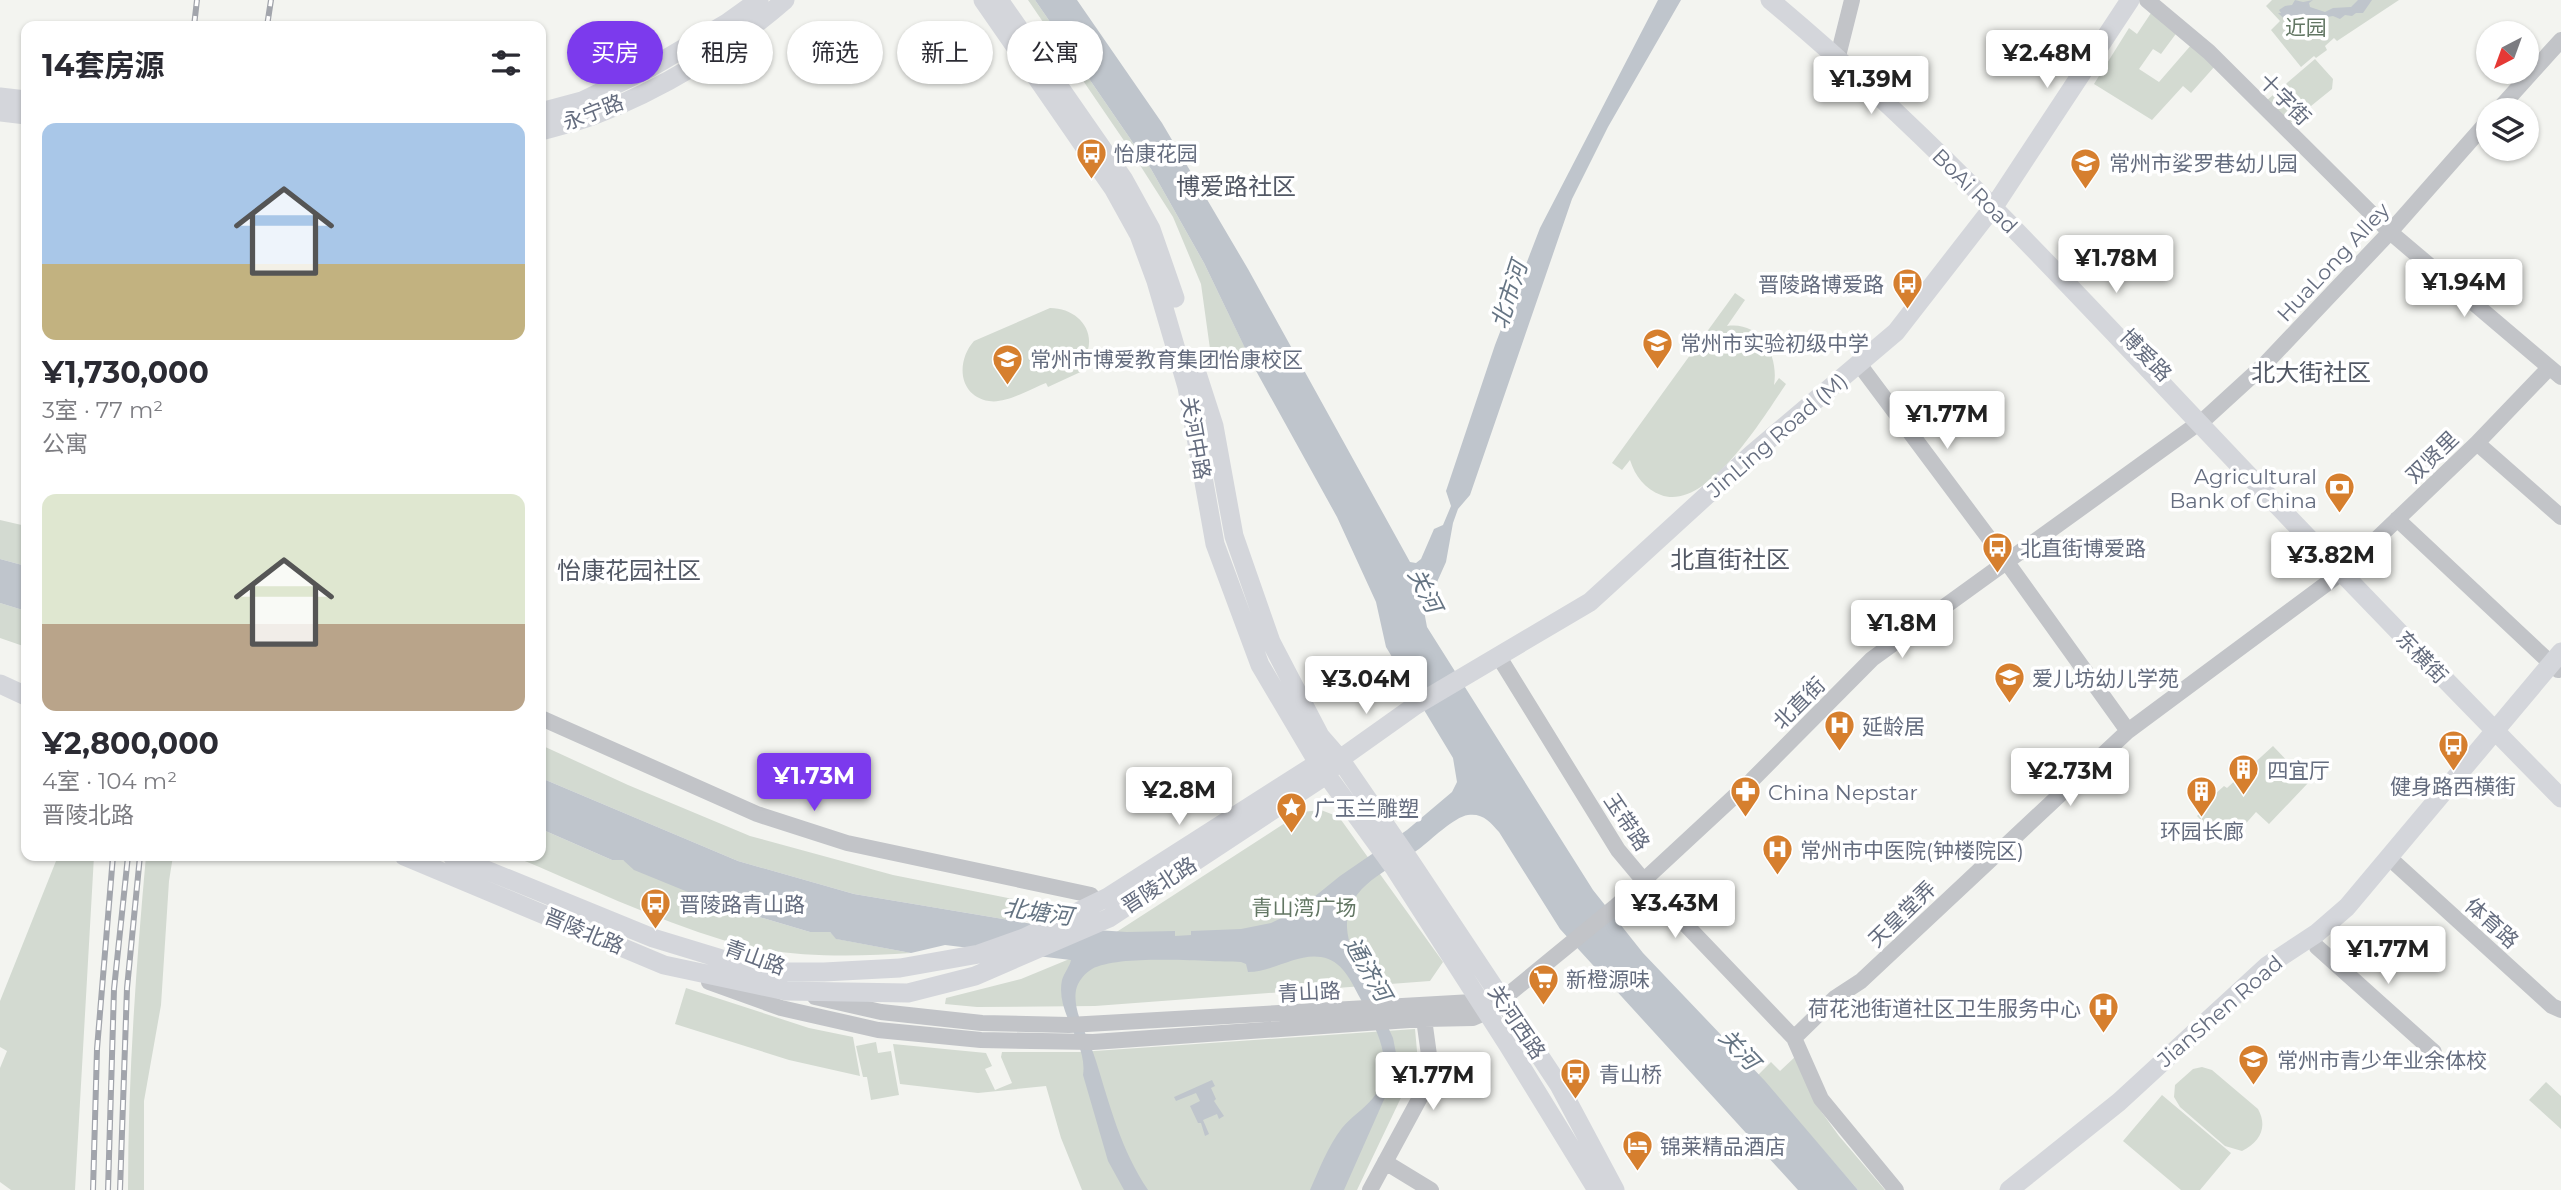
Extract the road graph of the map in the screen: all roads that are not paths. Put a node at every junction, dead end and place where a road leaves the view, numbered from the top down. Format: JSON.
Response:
{"nodes":[{"id":1,"x":759,"y":0,"type":"edge"},
{"id":2,"x":785,"y":0,"type":"edge"},
{"id":3,"x":983,"y":0,"type":"edge"},
{"id":4,"x":999,"y":0,"type":"edge"},
{"id":5,"x":1770,"y":0,"type":"edge"},
{"id":6,"x":1853,"y":0,"type":"edge"},
{"id":7,"x":2130,"y":0,"type":"edge"},
{"id":8,"x":2147,"y":0,"type":"edge"},
{"id":9,"x":2561,"y":40,"type":"edge"},
{"id":10,"x":1838,"y":56,"type":"junction"},
{"id":11,"x":0,"y":97,"type":"edge"},
{"id":12,"x":2509,"y":98,"type":"edge"},
{"id":13,"x":21,"y":99,"type":"edge"},
{"id":14,"x":546,"y":111,"type":"edge"},
{"id":15,"x":0,"y":113,"type":"edge"},
{"id":16,"x":21,"y":115,"type":"edge"},
{"id":17,"x":546,"y":130,"type":"edge"},
{"id":18,"x":2476,"y":135,"type":"edge"},
{"id":19,"x":1995,"y":204,"type":"junction"},
{"id":20,"x":2390,"y":232,"type":"junction"},
{"id":21,"x":1859,"y":364,"type":"junction"},
{"id":22,"x":2555,"y":373,"type":"edge"},
{"id":23,"x":2203,"y":420,"type":"junction"},
{"id":24,"x":2477,"y":443,"type":"junction"},
{"id":25,"x":2561,"y":517,"type":"edge"},
{"id":26,"x":2397,"y":519,"type":"junction"},
{"id":27,"x":2006,"y":561,"type":"junction"},
{"id":28,"x":2344,"y":571,"type":"junction"},
{"id":29,"x":1499,"y":657,"type":"junction"},
{"id":30,"x":2558,"y":663,"type":"edge"},
{"id":31,"x":0,"y":670,"type":"edge"},
{"id":32,"x":21,"y":679,"type":"edge"},
{"id":33,"x":0,"y":684,"type":"edge"},
{"id":34,"x":21,"y":694,"type":"edge"},
{"id":35,"x":546,"y":720,"type":"edge"},
{"id":36,"x":2128,"y":731,"type":"junction"},
{"id":37,"x":2501,"y":731,"type":"junction"},
{"id":38,"x":1340,"y":760,"type":"junction"},
{"id":39,"x":1322,"y":769,"type":"junction"},
{"id":40,"x":2561,"y":785,"type":"edge"},
{"id":41,"x":2561,"y":798,"type":"edge"},
{"id":42,"x":1255,"y":803,"type":"junction"},
{"id":43,"x":1384,"y":839,"type":"junction"},
{"id":44,"x":416,"y":861,"type":"edge"},
{"id":45,"x":464,"y":861,"type":"edge"},
{"id":46,"x":2396,"y":864,"type":"junction"},
{"id":47,"x":1644,"y":881,"type":"junction"},
{"id":48,"x":1091,"y":895,"type":"junction"},
{"id":49,"x":589,"y":912,"type":"junction"},
{"id":50,"x":1054,"y":919,"type":"junction"},
{"id":51,"x":653,"y":939,"type":"junction"},
{"id":52,"x":2318,"y":947,"type":"junction"},
{"id":53,"x":664,"y":965,"type":"junction"},
{"id":54,"x":786,"y":991,"type":"junction"},
{"id":55,"x":1490,"y":1005,"type":"junction"},
{"id":56,"x":2561,"y":1010,"type":"edge"},
{"id":57,"x":1394,"y":1015,"type":"junction"},
{"id":58,"x":1365,"y":1016,"type":"junction"},
{"id":59,"x":1424,"y":1019,"type":"junction"},
{"id":60,"x":1794,"y":1038,"type":"junction"},
{"id":61,"x":2434,"y":1052,"type":"dead end"},
{"id":62,"x":1385,"y":1162,"type":"junction"},
{"id":63,"x":1370,"y":1190,"type":"edge"},
{"id":64,"x":1431,"y":1190,"type":"edge"},
{"id":65,"x":1597,"y":1190,"type":"edge"},
{"id":66,"x":1615,"y":1190,"type":"edge"},
{"id":67,"x":1896,"y":1190,"type":"edge"},
{"id":68,"x":2009,"y":1190,"type":"edge"},
{"id":69,"x":2027,"y":1190,"type":"edge"}],
"edges":[{"from":1,"to":14,"type":"main road","name":"永宁路"},
{"from":2,"to":17,"type":"main road","name":"永宁路"},
{"from":3,"to":39,"type":"main road","name":"关河中路"},
{"from":4,"to":38,"type":"main road","name":"关河中路"},
{"from":5,"to":10,"type":"main road","name":"BoAi Road"},
{"from":6,"to":10,"type":"street"},
{"from":7,"to":19,"type":"main road","name":"JinLing Road (M)"},
{"from":8,"to":20,"type":"street","name":"十字街"},
{"from":9,"to":12,"type":"street"},
{"from":10,"to":19,"type":"main road","name":"BoAi Road"},
{"from":11,"to":13,"type":"main road"},
{"from":15,"to":16,"type":"main road"},
{"from":18,"to":20,"type":"street","name":"HuaLong Alley"},
{"from":19,"to":21,"type":"main road","name":"JinLing Road (M)"},
{"from":19,"to":23,"type":"main road","name":"博爱路"},
{"from":20,"to":22,"type":"street","name":"十字街"},
{"from":20,"to":23,"type":"street","name":"HuaLong Alley"},
{"from":21,"to":27,"type":"street"},
{"from":21,"to":29,"type":"main road","name":"JinLing Road (M)"},
{"from":22,"to":24,"type":"street","name":"双贤里"},
{"from":23,"to":27,"type":"street","name":"北直街"},
{"from":23,"to":28,"type":"main road","name":"东横街"},
{"from":24,"to":25,"type":"street"},
{"from":24,"to":26,"type":"street","name":"双贤里"},
{"from":26,"to":28,"type":"street","name":"双贤里"},
{"from":26,"to":30,"type":"street"},
{"from":27,"to":36,"type":"street"},
{"from":27,"to":47,"type":"street","name":"北直街"},
{"from":28,"to":36,"type":"street","name":"天皇堂弄"},
{"from":28,"to":37,"type":"main road","name":"东横街"},
{"from":29,"to":38,"type":"main road","name":"JinLing Road (M)"},
{"from":29,"to":47,"type":"street","name":"玉带路"},
{"from":30,"to":37,"type":"main road"},
{"from":31,"to":32,"type":"main road"},
{"from":33,"to":34,"type":"main road"},
{"from":35,"to":48,"type":"street"},
{"from":36,"to":60,"type":"street","name":"天皇堂弄"},
{"from":37,"to":40,"type":"main road"},
{"from":37,"to":41,"type":"main road"},
{"from":37,"to":46,"type":"main road","name":"JianShen Road"},
{"from":37,"to":68,"type":"main road","name":"JianShen Road"},
{"from":38,"to":39,"type":"main road","name":"晋陵北路"},
{"from":38,"to":43,"type":"main road","name":"关河中路"},
{"from":39,"to":42,"type":"main road","name":"晋陵北路"},
{"from":39,"to":43,"type":"main road","name":"关河中路"},
{"from":39,"to":54,"type":"main road","name":"晋陵北路"},
{"from":42,"to":48,"type":"main road"},
{"from":42,"to":50,"type":"main road","name":"晋陵北路"},
{"from":43,"to":55,"type":"main road","name":"关河西路"},
{"from":44,"to":53,"type":"main road","name":"晋陵北路"},
{"from":45,"to":49,"type":"main road","name":"晋陵北路"},
{"from":46,"to":52,"type":"main road","name":"JianShen Road"},
{"from":46,"to":56,"type":"street","name":"体育路"},
{"from":47,"to":55,"type":"street","name":"北直街"},
{"from":47,"to":60,"type":"street","name":"玉带路"},
{"from":48,"to":50,"type":"main road"},
{"from":49,"to":50,"type":"main road"},
{"from":49,"to":51,"type":"main road","name":"晋陵北路"},
{"from":50,"to":51,"type":"main road","name":"晋陵北路"},
{"from":51,"to":54,"type":"street","name":"青山路"},
{"from":52,"to":61,"type":"street"},
{"from":52,"to":69,"type":"main road","name":"JianShen Road"},
{"from":53,"to":54,"type":"main road","name":"晋陵北路"},
{"from":53,"to":58,"type":"street","name":"青山路"},
{"from":54,"to":58,"type":"street","name":"青山路"},
{"from":55,"to":57,"type":"street","name":"青山路"},
{"from":55,"to":59,"type":"street","name":"青山路"},
{"from":55,"to":65,"type":"main road","name":"关河西路"},
{"from":55,"to":66,"type":"main road","name":"关河西路"},
{"from":57,"to":58,"type":"street","name":"青山路"},
{"from":57,"to":59,"type":"street","name":"青山路"},
{"from":59,"to":62,"type":"street"},
{"from":60,"to":67,"type":"street","name":"玉带路"},
{"from":62,"to":63,"type":"street"},
{"from":62,"to":64,"type":"street"}]}
